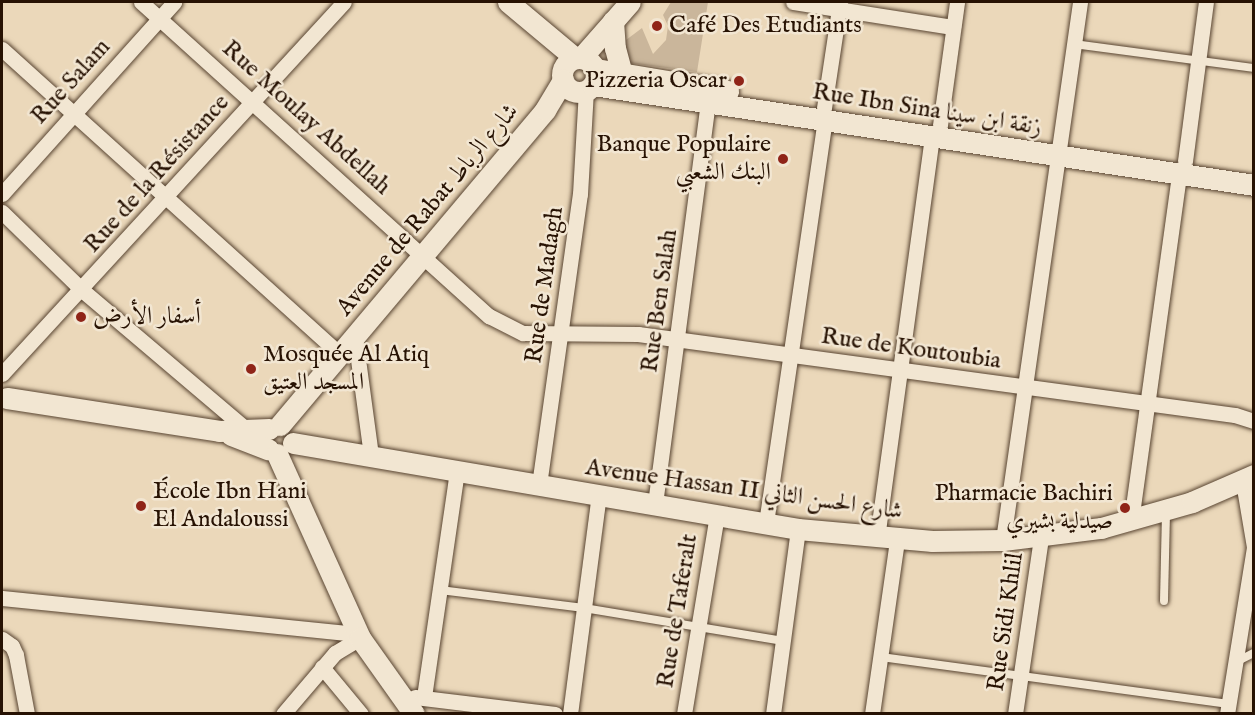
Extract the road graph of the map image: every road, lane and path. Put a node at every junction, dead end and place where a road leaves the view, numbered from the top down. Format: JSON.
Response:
{"nodes":[{"id":1,"x":141,"y":2,"type":"edge"},
{"id":2,"x":174,"y":2,"type":"edge"},
{"id":3,"x":344,"y":2,"type":"edge"},
{"id":4,"x":508,"y":2,"type":"edge"},
{"id":5,"x":630,"y":2,"type":"edge"},
{"id":6,"x":793,"y":2,"type":"edge"},
{"id":7,"x":957,"y":2,"type":"edge"},
{"id":8,"x":1080,"y":2,"type":"edge"},
{"id":9,"x":1206,"y":2,"type":"edge"},
{"id":10,"x":840,"y":6,"type":"edge"},
{"id":11,"x":159,"y":17,"type":"junction"},
{"id":12,"x":610,"y":26,"type":"junction"},
{"id":13,"x":953,"y":27,"type":"junction"},
{"id":14,"x":1074,"y":44,"type":"junction"},
{"id":15,"x":2,"y":49,"type":"edge"},
{"id":16,"x":1198,"y":61,"type":"junction"},
{"id":17,"x":1254,"y":68,"type":"edge"},
{"id":18,"x":581,"y":74,"type":"junction"},
{"id":19,"x":622,"y":74,"type":"junction"},
{"id":20,"x":253,"y":102,"type":"junction"},
{"id":21,"x":708,"y":103,"type":"junction"},
{"id":22,"x":73,"y":114,"type":"junction"},
{"id":23,"x":825,"y":114,"type":"junction"},
{"id":24,"x":936,"y":131,"type":"junction"},
{"id":25,"x":1059,"y":149,"type":"junction"},
{"id":26,"x":1182,"y":168,"type":"junction"},
{"id":27,"x":1254,"y":171,"type":"edge"},
{"id":28,"x":1254,"y":186,"type":"edge"},
{"id":29,"x":2,"y":194,"type":"edge"},
{"id":30,"x":166,"y":198,"type":"junction"},
{"id":31,"x":2,"y":212,"type":"edge"},
{"id":32,"x":424,"y":254,"type":"junction"},
{"id":33,"x":82,"y":290,"type":"junction"},
{"id":34,"x":561,"y":334,"type":"junction"},
{"id":35,"x":355,"y":337,"type":"junction"},
{"id":36,"x":677,"y":340,"type":"junction"},
{"id":37,"x":340,"y":354,"type":"junction"},
{"id":38,"x":790,"y":355,"type":"junction"},
{"id":39,"x":901,"y":371,"type":"junction"},
{"id":40,"x":2,"y":374,"type":"edge"},
{"id":41,"x":1025,"y":388,"type":"junction"},
{"id":42,"x":3,"y":395,"type":"edge"},
{"id":43,"x":1147,"y":404,"type":"junction"},
{"id":44,"x":1254,"y":421,"type":"edge"},
{"id":45,"x":247,"y":430,"type":"junction"},
{"id":46,"x":219,"y":431,"type":"junction"},
{"id":47,"x":278,"y":440,"type":"junction"},
{"id":48,"x":371,"y":456,"type":"junction"},
{"id":49,"x":457,"y":471,"type":"junction"},
{"id":50,"x":1248,"y":479,"type":"edge"},
{"id":51,"x":539,"y":485,"type":"junction"},
{"id":52,"x":599,"y":495,"type":"junction"},
{"id":53,"x":655,"y":504,"type":"junction"},
{"id":54,"x":1166,"y":511,"type":"junction"},
{"id":55,"x":717,"y":515,"type":"junction"},
{"id":56,"x":1131,"y":521,"type":"junction"},
{"id":57,"x":766,"y":523,"type":"junction"},
{"id":58,"x":798,"y":529,"type":"junction"},
{"id":59,"x":1041,"y":537,"type":"junction"},
{"id":60,"x":887,"y":539,"type":"junction"},
{"id":61,"x":1003,"y":540,"type":"junction"},
{"id":62,"x":1254,"y":548,"type":"edge"},
{"id":63,"x":440,"y":590,"type":"junction"},
{"id":64,"x":2,"y":598,"type":"edge"},
{"id":65,"x":1164,"y":601,"type":"dead end"},
{"id":66,"x":584,"y":608,"type":"junction"},
{"id":67,"x":697,"y":628,"type":"junction"},
{"id":68,"x":360,"y":636,"type":"junction"},
{"id":69,"x":2,"y":639,"type":"edge"},
{"id":70,"x":783,"y":641,"type":"junction"},
{"id":71,"x":1254,"y":653,"type":"edge"},
{"id":72,"x":881,"y":657,"type":"junction"},
{"id":73,"x":1235,"y":663,"type":"junction"},
{"id":74,"x":322,"y":667,"type":"junction"},
{"id":75,"x":1022,"y":675,"type":"junction"},
{"id":76,"x":419,"y":706,"type":"edge"},
{"id":77,"x":1228,"y":709,"type":"edge"},
{"id":78,"x":27,"y":714,"type":"edge"},
{"id":79,"x":284,"y":714,"type":"edge"},
{"id":80,"x":361,"y":714,"type":"edge"},
{"id":81,"x":555,"y":714,"type":"edge"},
{"id":82,"x":570,"y":714,"type":"edge"},
{"id":83,"x":684,"y":714,"type":"edge"},
{"id":84,"x":773,"y":714,"type":"edge"},
{"id":85,"x":872,"y":714,"type":"edge"},
{"id":86,"x":1015,"y":714,"type":"edge"}],
"edges":[{"from":1,"to":11,"type":"street","name":"Rue Moulay Abdellah"},
{"from":2,"to":11,"type":"street","name":"Rue Salam"},
{"from":3,"to":20,"type":"street","name":"Rue de la Résistance"},
{"from":4,"to":18,"type":"street"},
{"from":5,"to":12,"type":"street","name":"Avenue de Rabat شارع الرباط"},
{"from":6,"to":10,"type":"street"},
{"from":7,"to":13,"type":"street"},
{"from":8,"to":14,"type":"street"},
{"from":9,"to":16,"type":"street"},
{"from":10,"to":13,"type":"street"},
{"from":10,"to":23,"type":"street"},
{"from":11,"to":20,"type":"street","name":"Rue Moulay Abdellah"},
{"from":11,"to":22,"type":"street","name":"Rue Salam"},
{"from":12,"to":18,"type":"street","name":"Avenue de Rabat شارع الرباط"},
{"from":12,"to":19,"type":"street"},
{"from":13,"to":24,"type":"street"},
{"from":14,"to":16,"type":"lane"},
{"from":14,"to":25,"type":"street"},
{"from":15,"to":22,"type":"street"},
{"from":16,"to":17,"type":"lane"},
{"from":16,"to":26,"type":"street"},
{"from":18,"to":19,"type":"street","name":"Rue Ibn Sina زنقة ابن سينا"},
{"from":18,"to":21,"type":"street","name":"Rue Ibn Sina زنقة ابن سينا"},
{"from":18,"to":32,"type":"street","name":"Avenue de Rabat شارع الرباط"},
{"from":18,"to":34,"type":"street","name":"Rue de Madagh"},
{"from":19,"to":23,"type":"street","name":"Rue Ibn Sina زنقة ابن سينا"},
{"from":20,"to":30,"type":"street","name":"Rue de la Résistance"},
{"from":20,"to":32,"type":"street","name":"Rue Moulay Abdellah"},
{"from":21,"to":23,"type":"street","name":"Rue Ibn Sina زنقة ابن سينا"},
{"from":21,"to":36,"type":"street","name":"Rue Ben Salah"},
{"from":22,"to":29,"type":"street","name":"Rue Salam"},
{"from":22,"to":30,"type":"street"},
{"from":23,"to":24,"type":"street","name":"Rue Ibn Sina زنقة ابن سينا"},
{"from":23,"to":38,"type":"street"},
{"from":24,"to":25,"type":"street","name":"Rue Ibn Sina زنقة ابن سينا"},
{"from":24,"to":39,"type":"street"},
{"from":25,"to":26,"type":"street","name":"Rue Ibn Sina زنقة ابن سينا"},
{"from":25,"to":41,"type":"street"},
{"from":26,"to":27,"type":"street","name":"Rue Ibn Sina زنقة ابن سينا"},
{"from":26,"to":28,"type":"street","name":"Rue Ibn Sina زنقة ابن سينا"},
{"from":26,"to":43,"type":"street"},
{"from":30,"to":33,"type":"street","name":"Rue de la Résistance"},
{"from":30,"to":37,"type":"street"},
{"from":31,"to":33,"type":"street"},
{"from":32,"to":34,"type":"street","name":"Rue Moulay Abdellah"},
{"from":32,"to":35,"type":"street","name":"Avenue de Rabat شارع الرباط"},
{"from":33,"to":40,"type":"street","name":"Rue de la Résistance"},
{"from":33,"to":45,"type":"street"},
{"from":34,"to":36,"type":"street","name":"Rue de Koutoubia"},
{"from":34,"to":51,"type":"street","name":"Rue de Madagh"},
{"from":35,"to":37,"type":"street","name":"Avenue de Rabat شارع الرباط"},
{"from":35,"to":48,"type":"street"},
{"from":36,"to":38,"type":"street","name":"Rue de Koutoubia"},
{"from":36,"to":53,"type":"street","name":"Rue Ben Salah"},
{"from":37,"to":47,"type":"street","name":"Avenue de Rabat شارع الرباط"},
{"from":38,"to":39,"type":"street","name":"Rue de Koutoubia"},
{"from":38,"to":57,"type":"street"},
{"from":39,"to":41,"type":"street","name":"Rue de Koutoubia"},
{"from":39,"to":60,"type":"street"},
{"from":41,"to":43,"type":"street","name":"Rue de Koutoubia"},
{"from":41,"to":61,"type":"street"},
{"from":42,"to":46,"type":"street","name":"Avenue Hassan II شارع الحسن الثاني"},
{"from":43,"to":44,"type":"street","name":"Rue de Koutoubia"},
{"from":43,"to":56,"type":"street"},
{"from":45,"to":46,"type":"street","name":"Avenue Hassan II شارع الحسن الثاني"},
{"from":45,"to":47,"type":"street","name":"Avenue Hassan II شارع الحسن الثاني"},
{"from":46,"to":47,"type":"street","name":"Avenue Hassan II شارع الحسن الثاني"},
{"from":47,"to":48,"type":"street","name":"Avenue Hassan II شارع الحسن الثاني"},
{"from":47,"to":68,"type":"street"},
{"from":48,"to":49,"type":"street","name":"Avenue Hassan II شارع الحسن الثاني"},
{"from":49,"to":51,"type":"street","name":"Avenue Hassan II شارع الحسن الثاني"},
{"from":49,"to":63,"type":"street"},
{"from":50,"to":54,"type":"street","name":"Avenue Hassan II شارع الحسن الثاني"},
{"from":50,"to":62,"type":"street"},
{"from":51,"to":52,"type":"street","name":"Avenue Hassan II شارع الحسن الثاني"},
{"from":52,"to":53,"type":"street","name":"Avenue Hassan II شارع الحسن الثاني"},
{"from":52,"to":66,"type":"street"},
{"from":53,"to":55,"type":"street","name":"Avenue Hassan II شارع الحسن الثاني"},
{"from":54,"to":56,"type":"street","name":"Avenue Hassan II شارع الحسن الثاني"},
{"from":54,"to":65,"type":"lane"},
{"from":55,"to":57,"type":"street","name":"Avenue Hassan II شارع الحسن الثاني"},
{"from":55,"to":67,"type":"street","name":"Rue de Taferalt"},
{"from":56,"to":59,"type":"street","name":"Avenue Hassan II شارع الحسن الثاني"},
{"from":57,"to":58,"type":"street","name":"Avenue Hassan II شارع الحسن الثاني"},
{"from":58,"to":60,"type":"street","name":"Avenue Hassan II شارع الحسن الثاني"},
{"from":58,"to":70,"type":"street"},
{"from":59,"to":61,"type":"street","name":"Avenue Hassan II شارع الحسن الثاني"},
{"from":59,"to":75,"type":"street","name":"Rue Sidi Khlil"},
{"from":60,"to":61,"type":"street","name":"Avenue Hassan II شارع الحسن الثاني"},
{"from":60,"to":72,"type":"street"},
{"from":62,"to":73,"type":"street"},
{"from":63,"to":66,"type":"lane"},
{"from":63,"to":76,"type":"street"},
{"from":64,"to":68,"type":"street"},
{"from":66,"to":67,"type":"lane"},
{"from":66,"to":82,"type":"street"},
{"from":67,"to":70,"type":"lane"},
{"from":67,"to":83,"type":"street","name":"Rue de Taferalt"},
{"from":68,"to":74,"type":"street"},
{"from":68,"to":76,"type":"street"},
{"from":69,"to":78,"type":"street"},
{"from":70,"to":84,"type":"street"},
{"from":71,"to":73,"type":"lane"},
{"from":72,"to":75,"type":"lane"},
{"from":72,"to":85,"type":"street"},
{"from":73,"to":77,"type":"street"},
{"from":74,"to":79,"type":"street"},
{"from":74,"to":80,"type":"street"},
{"from":75,"to":77,"type":"lane"},
{"from":75,"to":86,"type":"street","name":"Rue Sidi Khlil"},
{"from":76,"to":81,"type":"street"}]}
